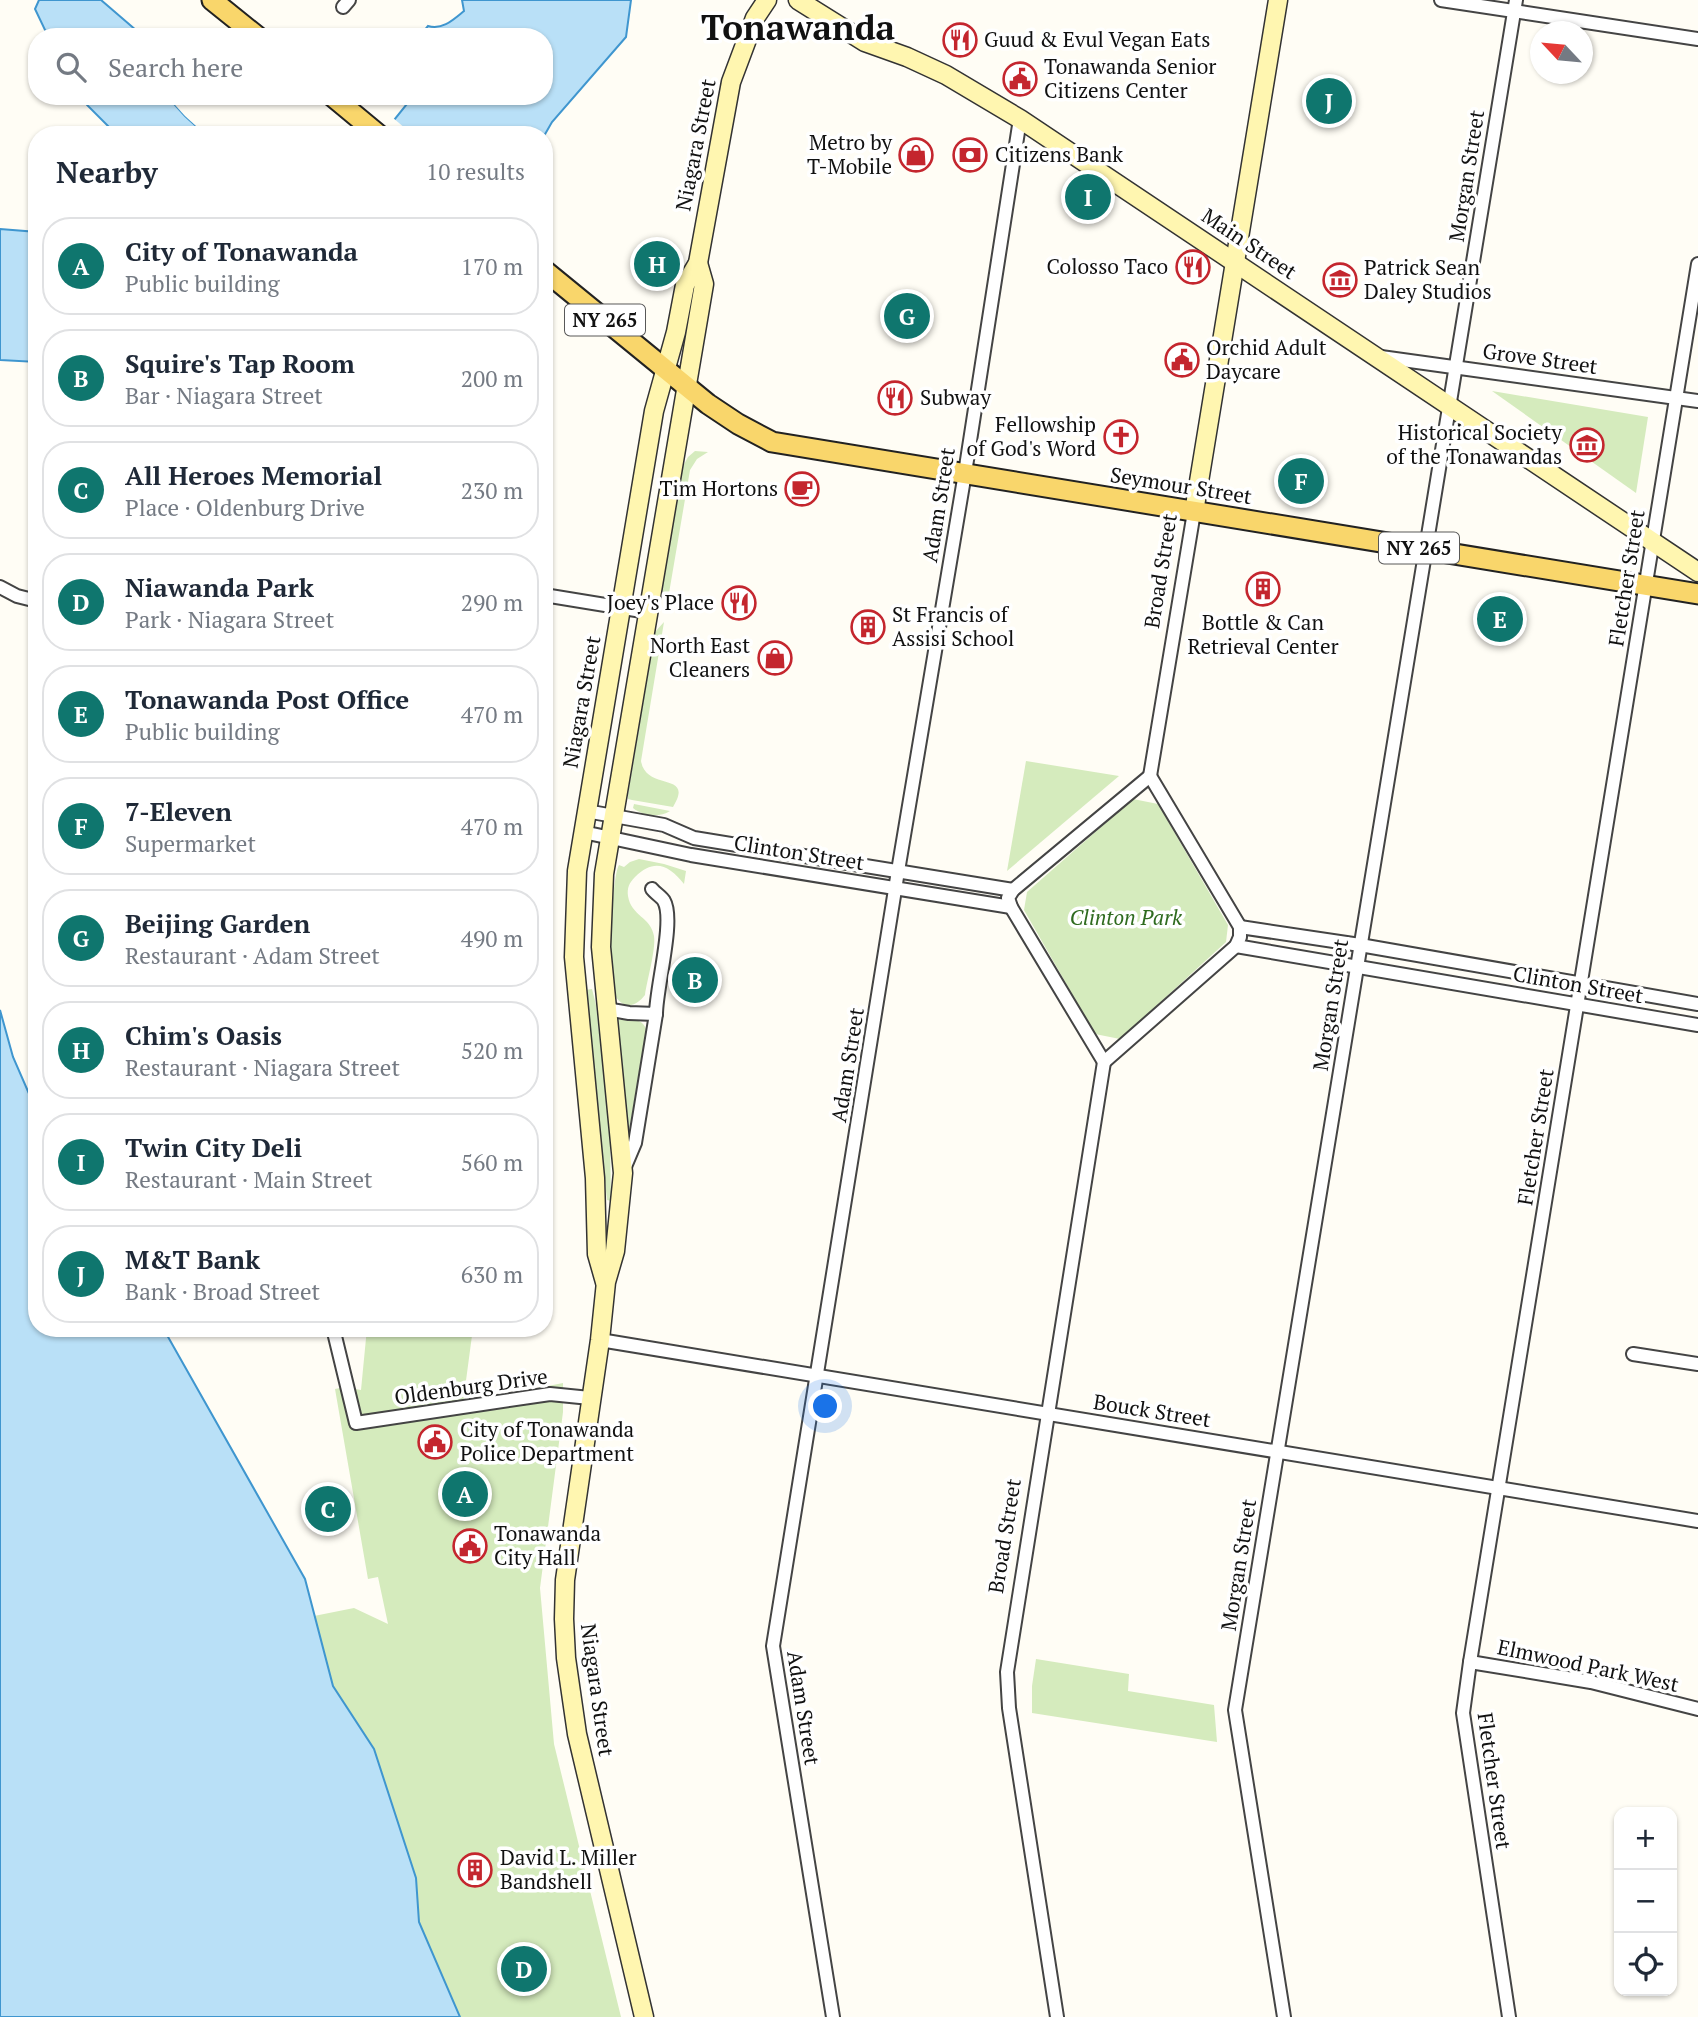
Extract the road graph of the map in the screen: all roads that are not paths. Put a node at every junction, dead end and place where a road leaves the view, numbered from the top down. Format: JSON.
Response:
{"nodes":[{"id":1,"x":212,"y":0,"type":"edge"},
{"id":2,"x":767,"y":0,"type":"edge"},
{"id":3,"x":798,"y":0,"type":"edge"},
{"id":4,"x":1278,"y":0,"type":"edge"},
{"id":5,"x":1441,"y":0,"type":"edge"},
{"id":6,"x":1515,"y":6,"type":"edge"},
{"id":7,"x":247,"y":28,"type":"edge"},
{"id":8,"x":1698,"y":39,"type":"edge"},
{"id":9,"x":343,"y":105,"type":"edge"},
{"id":10,"x":1020,"y":119,"type":"junction"},
{"id":11,"x":368,"y":126,"type":"edge"},
{"id":12,"x":1234,"y":261,"type":"junction"},
{"id":13,"x":698,"y":263,"type":"junction"},
{"id":14,"x":1698,"y":264,"type":"edge"},
{"id":15,"x":553,"y":278,"type":"edge"},
{"id":16,"x":1377,"y":356,"type":"junction"},
{"id":17,"x":1455,"y":366,"type":"junction"},
{"id":18,"x":666,"y":368,"type":"junction"},
{"id":19,"x":687,"y":387,"type":"junction"},
{"id":20,"x":1676,"y":397,"type":"junction"},
{"id":21,"x":1698,"y":401,"type":"edge"},
{"id":22,"x":1449,"y":404,"type":"junction"},
{"id":23,"x":965,"y":473,"type":"junction"},
{"id":24,"x":1194,"y":512,"type":"junction"},
{"id":25,"x":1652,"y":540,"type":"junction"},
{"id":26,"x":1425,"y":549,"type":"junction"},
{"id":27,"x":1698,"y":572,"type":"edge"},
{"id":28,"x":1645,"y":586,"type":"junction"},
{"id":29,"x":0,"y":587,"type":"edge"},
{"id":30,"x":1698,"y":594,"type":"edge"},
{"id":31,"x":553,"y":596,"type":"edge"},
{"id":32,"x":28,"y":599,"type":"edge"},
{"id":33,"x":622,"y":607,"type":"junction"},
{"id":34,"x":648,"y":612,"type":"junction"},
{"id":35,"x":1150,"y":776,"type":"junction"},
{"id":36,"x":586,"y":811,"type":"junction"},
{"id":37,"x":615,"y":816,"type":"junction"},
{"id":38,"x":583,"y":832,"type":"junction"},
{"id":39,"x":611,"y":837,"type":"junction"},
{"id":40,"x":898,"y":871,"type":"junction"},
{"id":41,"x":895,"y":888,"type":"junction"},
{"id":42,"x":652,"y":889,"type":"dead end"},
{"id":43,"x":1013,"y":890,"type":"junction"},
{"id":44,"x":1011,"y":907,"type":"junction"},
{"id":45,"x":1240,"y":927,"type":"junction"},
{"id":46,"x":1360,"y":945,"type":"junction"},
{"id":47,"x":1236,"y":946,"type":"junction"},
{"id":48,"x":1470,"y":964,"type":"junction"},
{"id":49,"x":1357,"y":966,"type":"junction"},
{"id":50,"x":1581,"y":983,"type":"junction"},
{"id":51,"x":1466,"y":985,"type":"junction"},
{"id":52,"x":1692,"y":1003,"type":"edge"},
{"id":53,"x":1577,"y":1004,"type":"junction"},
{"id":54,"x":606,"y":1009,"type":"junction"},
{"id":55,"x":656,"y":1014,"type":"junction"},
{"id":56,"x":1684,"y":1022,"type":"junction"},
{"id":57,"x":1698,"y":1025,"type":"edge"},
{"id":58,"x":1104,"y":1062,"type":"junction"},
{"id":59,"x":622,"y":1173,"type":"junction"},
{"id":60,"x":606,"y":1282,"type":"junction"},
{"id":61,"x":335,"y":1337,"type":"edge"},
{"id":62,"x":600,"y":1340,"type":"junction"},
{"id":63,"x":1633,"y":1354,"type":"dead end"},
{"id":64,"x":1698,"y":1364,"type":"edge"},
{"id":65,"x":817,"y":1375,"type":"junction"},
{"id":66,"x":590,"y":1398,"type":"junction"},
{"id":67,"x":1048,"y":1413,"type":"junction"},
{"id":68,"x":1277,"y":1451,"type":"junction"},
{"id":69,"x":1498,"y":1488,"type":"junction"},
{"id":70,"x":1698,"y":1521,"type":"edge"},
{"id":71,"x":1469,"y":1662,"type":"junction"},
{"id":72,"x":1698,"y":1709,"type":"edge"},
{"id":73,"x":644,"y":2017,"type":"edge"},
{"id":74,"x":833,"y":2017,"type":"edge"},
{"id":75,"x":1057,"y":2017,"type":"edge"},
{"id":76,"x":1283,"y":2017,"type":"edge"},
{"id":77,"x":1509,"y":2017,"type":"edge"}],
"edges":[{"from":1,"to":7,"type":"main road"},
{"from":2,"to":13,"type":"main road","name":"Niagara Street"},
{"from":3,"to":10,"type":"main road","name":"Main Street"},
{"from":4,"to":12,"type":"main road","name":"Broad Street"},
{"from":5,"to":6,"type":"street"},
{"from":6,"to":8,"type":"street"},
{"from":6,"to":17,"type":"street","name":"Morgan Street"},
{"from":9,"to":11,"type":"main road"},
{"from":10,"to":12,"type":"main road","name":"Main Street"},
{"from":10,"to":23,"type":"street","name":"Adam Street"},
{"from":12,"to":16,"type":"main road","name":"Main Street"},
{"from":12,"to":24,"type":"main road","name":"Broad Street"},
{"from":13,"to":18,"type":"main road","name":"Niagara Street"},
{"from":13,"to":19,"type":"main road","name":"Niagara Street"},
{"from":14,"to":20,"type":"street","name":"Fletcher Street"},
{"from":15,"to":18,"type":"main road","name":"Seymour Street","number":"NY 265"},
{"from":16,"to":17,"type":"street","name":"Grove Street"},
{"from":16,"to":22,"type":"main road","name":"Main Street"},
{"from":17,"to":20,"type":"street","name":"Grove Street"},
{"from":17,"to":22,"type":"street","name":"Morgan Street"},
{"from":18,"to":19,"type":"main road","name":"Seymour Street","number":"NY 265"},
{"from":18,"to":33,"type":"main road","name":"Niagara Street"},
{"from":19,"to":23,"type":"main road","name":"Seymour Street","number":"NY 265"},
{"from":19,"to":34,"type":"main road","name":"Niagara Street"},
{"from":20,"to":21,"type":"street","name":"Grove Street"},
{"from":20,"to":25,"type":"street","name":"Fletcher Street"},
{"from":22,"to":25,"type":"main road","name":"Main Street"},
{"from":22,"to":26,"type":"street","name":"Morgan Street"},
{"from":23,"to":24,"type":"main road","name":"Seymour Street","number":"NY 265"},
{"from":23,"to":40,"type":"street","name":"Adam Street"},
{"from":24,"to":26,"type":"main road","name":"Seymour Street","number":"NY 265"},
{"from":24,"to":35,"type":"street","name":"Broad Street"},
{"from":25,"to":27,"type":"main road","name":"Main Street"},
{"from":25,"to":28,"type":"street","name":"Fletcher Street"},
{"from":26,"to":28,"type":"main road","name":"Seymour Street","number":"NY 265"},
{"from":26,"to":46,"type":"street","name":"Morgan Street"},
{"from":28,"to":30,"type":"main road","name":"Seymour Street","number":"NY 265"},
{"from":28,"to":50,"type":"street","name":"Fletcher Street"},
{"from":29,"to":32,"type":"street"},
{"from":31,"to":33,"type":"street"},
{"from":33,"to":34,"type":"street"},
{"from":33,"to":36,"type":"main road","name":"Niagara Street"},
{"from":34,"to":37,"type":"main road","name":"Niagara Street"},
{"from":35,"to":43,"type":"street"},
{"from":35,"to":45,"type":"street"},
{"from":36,"to":37,"type":"street","name":"Clinton Street"},
{"from":36,"to":38,"type":"main road","name":"Niagara Street"},
{"from":37,"to":39,"type":"main road","name":"Niagara Street"},
{"from":37,"to":40,"type":"street","name":"Clinton Street"},
{"from":38,"to":39,"type":"street","name":"Clinton Street"},
{"from":38,"to":60,"type":"main road","name":"Niagara Street"},
{"from":39,"to":41,"type":"street","name":"Clinton Street"},
{"from":39,"to":54,"type":"main road","name":"Niagara Street"},
{"from":40,"to":41,"type":"street","name":"Adam Street"},
{"from":40,"to":43,"type":"street","name":"Clinton Street"},
{"from":41,"to":44,"type":"street","name":"Clinton Street"},
{"from":41,"to":65,"type":"street","name":"Adam Street"},
{"from":42,"to":55,"type":"street","name":"Niagara Street"},
{"from":43,"to":44,"type":"street"},
{"from":44,"to":58,"type":"street"},
{"from":45,"to":46,"type":"street","name":"Clinton Street"},
{"from":45,"to":47,"type":"street"},
{"from":46,"to":48,"type":"street","name":"Clinton Street"},
{"from":46,"to":49,"type":"street","name":"Morgan Street"},
{"from":47,"to":49,"type":"street","name":"Clinton Street"},
{"from":47,"to":58,"type":"street"},
{"from":48,"to":50,"type":"street","name":"Clinton Street"},
{"from":48,"to":51,"type":"street"},
{"from":49,"to":51,"type":"street","name":"Clinton Street"},
{"from":49,"to":68,"type":"street","name":"Morgan Street"},
{"from":50,"to":52,"type":"street","name":"Clinton Street"},
{"from":50,"to":53,"type":"street","name":"Fletcher Street"},
{"from":51,"to":53,"type":"street","name":"Clinton Street"},
{"from":52,"to":56,"type":"street","name":"Clinton Street"},
{"from":53,"to":56,"type":"street","name":"Clinton Street"},
{"from":53,"to":69,"type":"street","name":"Fletcher Street"},
{"from":54,"to":55,"type":"street"},
{"from":54,"to":59,"type":"main road","name":"Niagara Street"},
{"from":55,"to":59,"type":"street","name":"Niagara Street"},
{"from":56,"to":57,"type":"street","name":"Clinton Street"},
{"from":58,"to":67,"type":"street","name":"Broad Street"},
{"from":59,"to":60,"type":"main road","name":"Niagara Street"},
{"from":60,"to":62,"type":"main road","name":"Niagara Street"},
{"from":61,"to":66,"type":"street","name":"Oldenburg Drive"},
{"from":62,"to":65,"type":"street","name":"Bouck Street"},
{"from":62,"to":66,"type":"main road","name":"Niagara Street"},
{"from":63,"to":64,"type":"street"},
{"from":65,"to":67,"type":"street","name":"Bouck Street"},
{"from":65,"to":74,"type":"street","name":"Adam Street"},
{"from":66,"to":73,"type":"main road","name":"Niagara Street"},
{"from":67,"to":68,"type":"street","name":"Bouck Street"},
{"from":67,"to":75,"type":"street","name":"Broad Street"},
{"from":68,"to":69,"type":"street","name":"Bouck Street"},
{"from":68,"to":76,"type":"street","name":"Morgan Street"},
{"from":69,"to":70,"type":"street","name":"Bouck Street"},
{"from":69,"to":71,"type":"street","name":"Fletcher Street"},
{"from":71,"to":72,"type":"street","name":"Elmwood Park West"},
{"from":71,"to":77,"type":"street","name":"Fletcher Street"}]}
